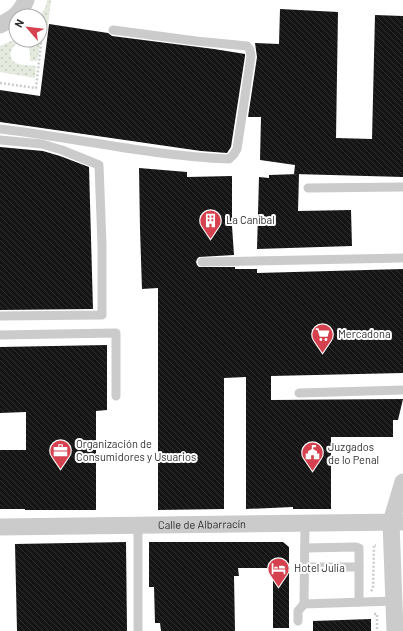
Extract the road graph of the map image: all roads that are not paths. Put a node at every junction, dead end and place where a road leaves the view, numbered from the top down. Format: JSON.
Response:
{"nodes":[{"id":1,"x":26,"y":0,"type":"edge"},
{"id":2,"x":0,"y":25,"type":"edge"},
{"id":3,"x":113,"y":30,"type":"dead end"},
{"id":4,"x":0,"y":129,"type":"edge"},
{"id":5,"x":0,"y":140,"type":"edge"},
{"id":6,"x":403,"y":187,"type":"edge"},
{"id":7,"x":308,"y":188,"type":"dead end"},
{"id":8,"x":403,"y":258,"type":"edge"},
{"id":9,"x":202,"y":262,"type":"dead end"},
{"id":10,"x":0,"y":316,"type":"edge"},
{"id":11,"x":0,"y":335,"type":"edge"},
{"id":12,"x":403,"y":390,"type":"edge"},
{"id":13,"x":299,"y":392,"type":"dead end"},
{"id":14,"x":116,"y":396,"type":"dead end"},
{"id":15,"x":403,"y":482,"type":"edge"},
{"id":16,"x":397,"y":522,"type":"edge"},
{"id":17,"x":305,"y":524,"type":"junction"},
{"id":18,"x":138,"y":525,"type":"junction"},
{"id":19,"x":0,"y":527,"type":"edge"},
{"id":20,"x":305,"y":548,"type":"junction"},
{"id":21,"x":305,"y":567,"type":"junction"},
{"id":22,"x":359,"y":567,"type":"junction"},
{"id":23,"x":359,"y":602,"type":"junction"},
{"id":24,"x":394,"y":602,"type":"junction"},
{"id":25,"x":304,"y":604,"type":"junction"},
{"id":26,"x":298,"y":621,"type":"dead end"},
{"id":27,"x":138,"y":631,"type":"edge"},
{"id":28,"x":395,"y":631,"type":"edge"}],
"edges":[{"from":1,"to":2,"type":"street"},
{"from":3,"to":4,"type":"lane"},
{"from":5,"to":10,"type":"lane"},
{"from":6,"to":7,"type":"lane"},
{"from":8,"to":9,"type":"lane"},
{"from":11,"to":14,"type":"lane"},
{"from":12,"to":13,"type":"lane"},
{"from":15,"to":16,"type":"street"},
{"from":16,"to":17,"type":"street","name":"Calle de Albarracín"},
{"from":16,"to":24,"type":"street"},
{"from":17,"to":18,"type":"street","name":"Calle de Albarracín"},
{"from":17,"to":20,"type":"lane"},
{"from":18,"to":19,"type":"street","name":"Calle de Albarracín"},
{"from":18,"to":27,"type":"lane"},
{"from":20,"to":21,"type":"lane"},
{"from":20,"to":22,"type":"lane"},
{"from":21,"to":22,"type":"lane"},
{"from":21,"to":25,"type":"lane"},
{"from":22,"to":23,"type":"lane"},
{"from":23,"to":24,"type":"lane"},
{"from":23,"to":25,"type":"lane"},
{"from":24,"to":28,"type":"street"},
{"from":25,"to":26,"type":"lane"}]}
